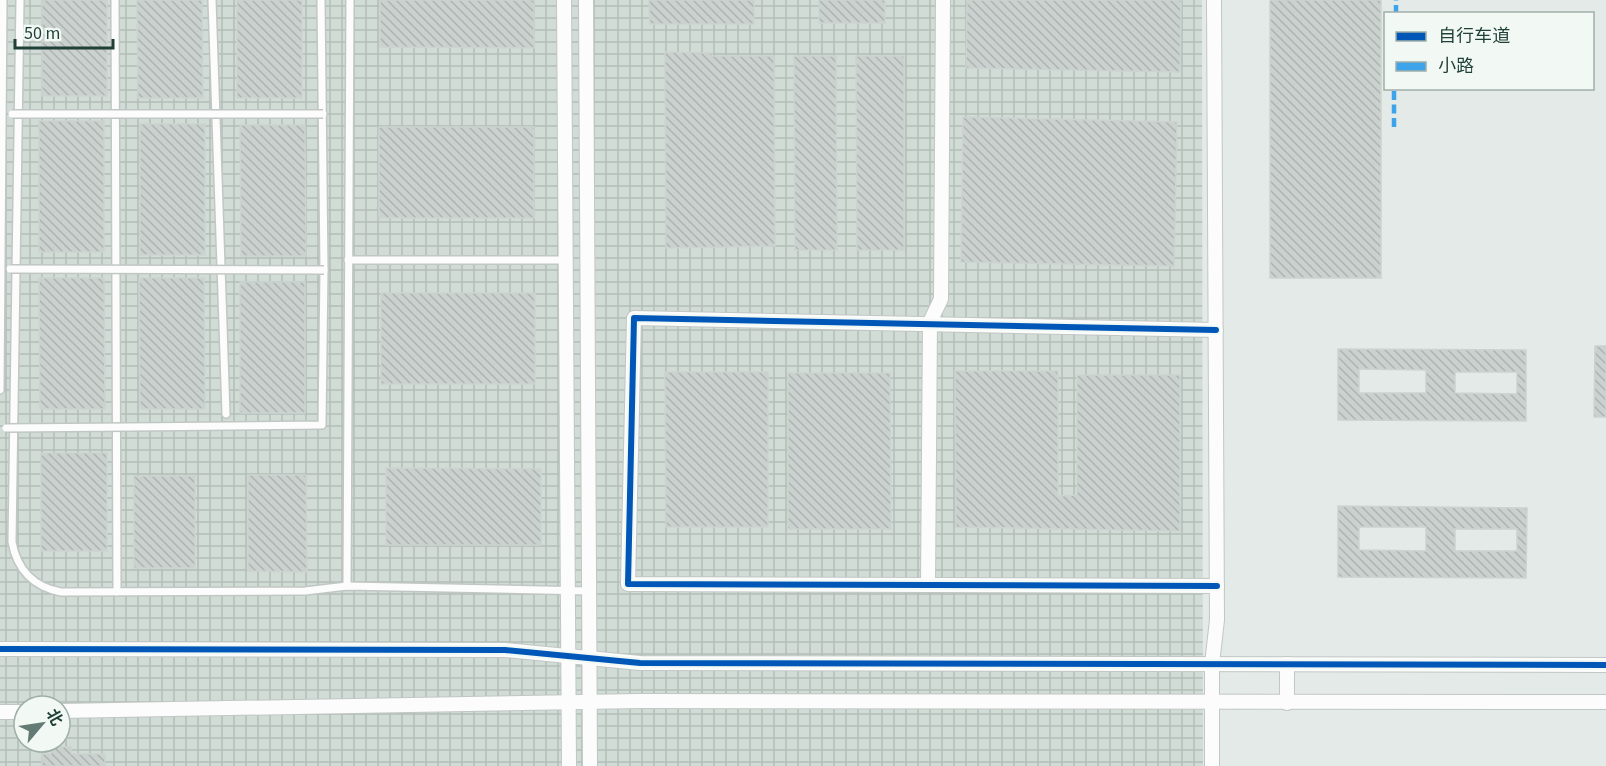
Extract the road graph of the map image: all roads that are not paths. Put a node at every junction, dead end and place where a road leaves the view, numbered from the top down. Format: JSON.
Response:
{"nodes":[{"id":1,"x":3,"y":0,"type":"edge"},
{"id":2,"x":20,"y":0,"type":"edge"},
{"id":3,"x":115,"y":0,"type":"edge"},
{"id":4,"x":212,"y":0,"type":"edge"},
{"id":5,"x":321,"y":0,"type":"edge"},
{"id":6,"x":350,"y":0,"type":"edge"},
{"id":7,"x":564,"y":0,"type":"edge"},
{"id":8,"x":586,"y":0,"type":"edge"},
{"id":9,"x":943,"y":0,"type":"edge"},
{"id":10,"x":1214,"y":0,"type":"edge"},
{"id":11,"x":2,"y":114,"type":"junction"},
{"id":12,"x":323,"y":114,"type":"junction"},
{"id":13,"x":348,"y":260,"type":"junction"},
{"id":14,"x":566,"y":260,"type":"junction"},
{"id":15,"x":6,"y":268,"type":"junction"},
{"id":16,"x":324,"y":270,"type":"junction"},
{"id":17,"x":930,"y":322,"type":"junction"},
{"id":18,"x":1216,"y":330,"type":"junction"},
{"id":19,"x":0,"y":390,"type":"edge"},
{"id":20,"x":226,"y":414,"type":"dead end"},
{"id":21,"x":3,"y":428,"type":"edge"},
{"id":22,"x":928,"y":585,"type":"junction"},
{"id":23,"x":346,"y":586,"type":"junction"},
{"id":24,"x":1217,"y":586,"type":"junction"},
{"id":25,"x":568,"y":590,"type":"junction"},
{"id":26,"x":589,"y":591,"type":"junction"},
{"id":27,"x":117,"y":592,"type":"junction"},
{"id":28,"x":0,"y":649,"type":"edge"},
{"id":29,"x":568,"y":656,"type":"junction"},
{"id":30,"x":590,"y":658,"type":"junction"},
{"id":31,"x":1212,"y":664,"type":"junction"},
{"id":32,"x":1287,"y":664,"type":"junction"},
{"id":33,"x":1606,"y":665,"type":"edge"},
{"id":34,"x":590,"y":702,"type":"junction"},
{"id":35,"x":1606,"y":702,"type":"edge"},
{"id":36,"x":568,"y":703,"type":"junction"},
{"id":37,"x":1213,"y":703,"type":"junction"},
{"id":38,"x":1287,"y":703,"type":"junction"},
{"id":39,"x":72,"y":711,"type":"edge"},
{"id":40,"x":569,"y":766,"type":"edge"},
{"id":41,"x":590,"y":766,"type":"edge"},
{"id":42,"x":1212,"y":766,"type":"edge"}],
"edges":[{"from":1,"to":11,"type":"lane"},
{"from":2,"to":27,"type":"lane"},
{"from":3,"to":27,"type":"lane"},
{"from":4,"to":20,"type":"lane"},
{"from":5,"to":12,"type":"lane"},
{"from":6,"to":13,"type":"lane"},
{"from":7,"to":14,"type":"street"},
{"from":8,"to":26,"type":"street"},
{"from":9,"to":17,"type":"street"},
{"from":10,"to":18,"type":"street"},
{"from":11,"to":12,"type":"lane","bridge":true},
{"from":11,"to":15,"type":"lane"},
{"from":12,"to":16,"type":"lane"},
{"from":13,"to":14,"type":"lane"},
{"from":13,"to":23,"type":"lane"},
{"from":14,"to":25,"type":"street"},
{"from":15,"to":16,"type":"lane","bridge":true},
{"from":15,"to":19,"type":"lane"},
{"from":16,"to":21,"type":"lane","bridge":true},
{"from":17,"to":18,"type":"street"},
{"from":17,"to":22,"type":"street"},
{"from":17,"to":22,"type":"street"},
{"from":18,"to":24,"type":"street"},
{"from":22,"to":24,"type":"street"},
{"from":23,"to":25,"type":"lane"},
{"from":23,"to":27,"type":"lane"},
{"from":24,"to":31,"type":"street"},
{"from":25,"to":26,"type":"lane"},
{"from":25,"to":29,"type":"street"},
{"from":26,"to":30,"type":"street"},
{"from":28,"to":29,"type":"street"},
{"from":29,"to":30,"type":"street"},
{"from":29,"to":36,"type":"street"},
{"from":30,"to":31,"type":"street"},
{"from":30,"to":34,"type":"street"},
{"from":31,"to":32,"type":"street"},
{"from":31,"to":37,"type":"street"},
{"from":32,"to":33,"type":"street"},
{"from":32,"to":38,"type":"street"},
{"from":34,"to":36,"type":"street"},
{"from":34,"to":37,"type":"street"},
{"from":34,"to":41,"type":"street"},
{"from":35,"to":38,"type":"street"},
{"from":36,"to":39,"type":"street"},
{"from":36,"to":40,"type":"street"},
{"from":37,"to":38,"type":"street"},
{"from":37,"to":42,"type":"street"}]}
